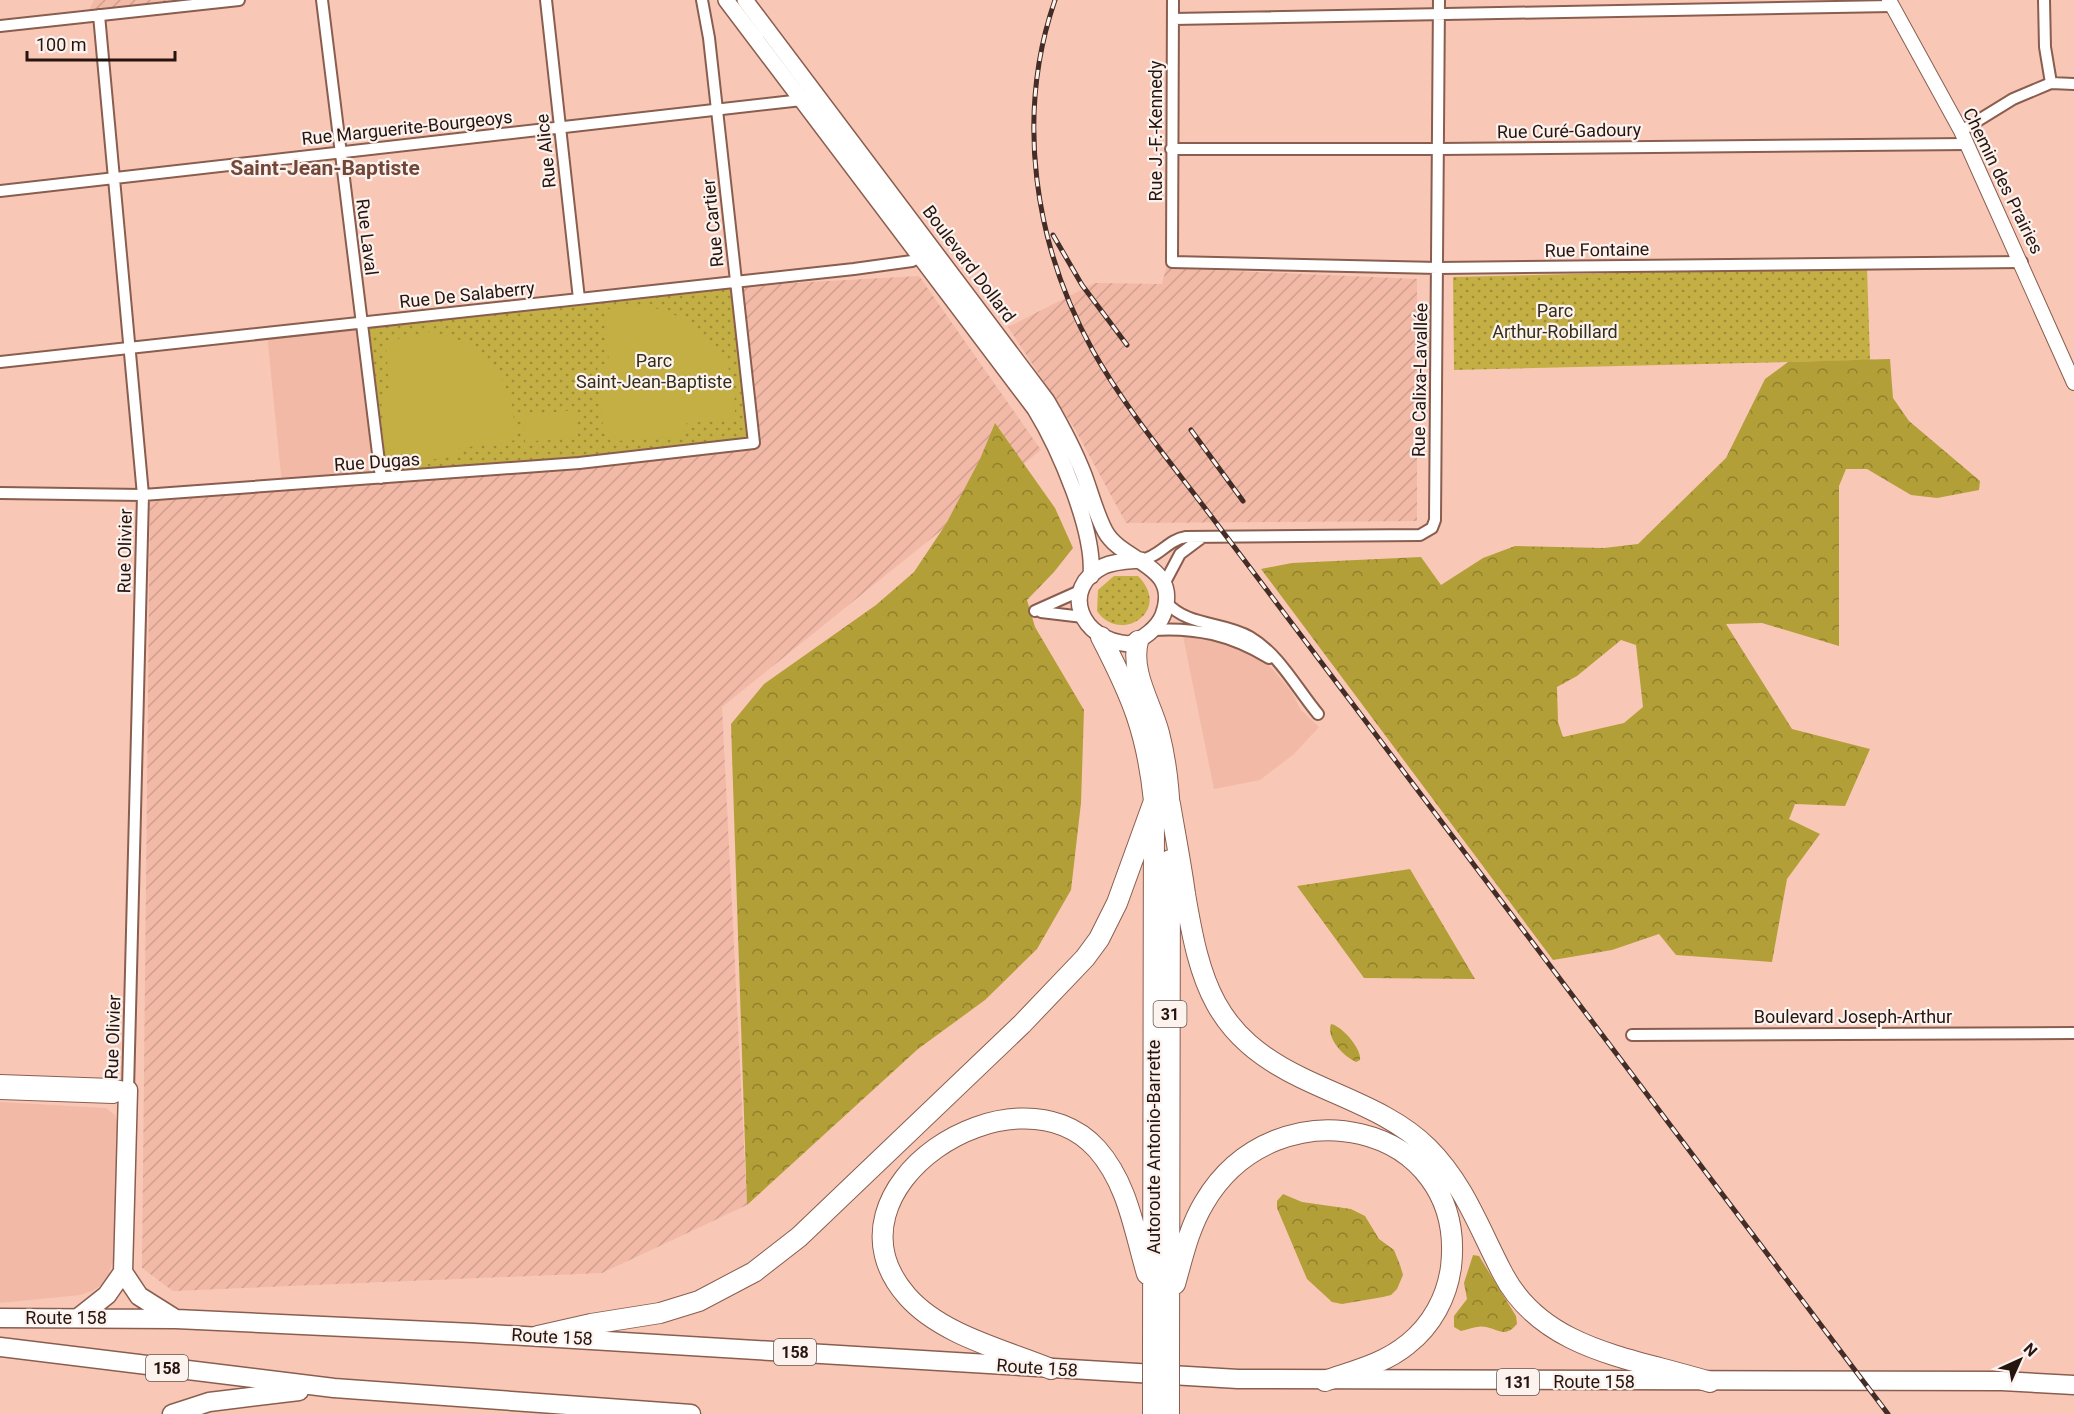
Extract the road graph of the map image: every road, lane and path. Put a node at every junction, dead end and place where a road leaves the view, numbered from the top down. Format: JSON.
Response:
{"nodes":[{"id":1,"x":239,"y":0,"type":"edge"},
{"id":2,"x":322,"y":0,"type":"edge"},
{"id":3,"x":546,"y":0,"type":"edge"},
{"id":4,"x":702,"y":0,"type":"edge"},
{"id":5,"x":726,"y":0,"type":"edge"},
{"id":6,"x":745,"y":0,"type":"edge"},
{"id":7,"x":1173,"y":0,"type":"edge"},
{"id":8,"x":1439,"y":0,"type":"edge"},
{"id":9,"x":2044,"y":0,"type":"edge"},
{"id":10,"x":1890,"y":3,"type":"edge"},
{"id":11,"x":99,"y":15,"type":"junction"},
{"id":12,"x":1439,"y":15,"type":"junction"},
{"id":13,"x":1173,"y":19,"type":"junction"},
{"id":14,"x":0,"y":26,"type":"edge"},
{"id":15,"x":2050,"y":83,"type":"junction"},
{"id":16,"x":2074,"y":84,"type":"edge"},
{"id":17,"x":808,"y":96,"type":"junction"},
{"id":18,"x":717,"y":110,"type":"junction"},
{"id":19,"x":560,"y":128,"type":"junction"},
{"id":20,"x":1961,"y":131,"type":"junction"},
{"id":21,"x":1967,"y":144,"type":"junction"},
{"id":22,"x":1171,"y":148,"type":"junction"},
{"id":23,"x":1440,"y":149,"type":"junction"},
{"id":24,"x":340,"y":152,"type":"junction"},
{"id":25,"x":115,"y":178,"type":"junction"},
{"id":26,"x":0,"y":191,"type":"edge"},
{"id":27,"x":928,"y":253,"type":"junction"},
{"id":28,"x":1172,"y":262,"type":"joint"},
{"id":29,"x":2022,"y":262,"type":"junction"},
{"id":30,"x":1438,"y":268,"type":"junction"},
{"id":31,"x":736,"y":282,"type":"junction"},
{"id":32,"x":579,"y":299,"type":"junction"},
{"id":33,"x":362,"y":323,"type":"junction"},
{"id":34,"x":130,"y":348,"type":"junction"},
{"id":35,"x":0,"y":362,"type":"edge"},
{"id":36,"x":2074,"y":382,"type":"edge"},
{"id":37,"x":754,"y":442,"type":"joint"},
{"id":38,"x":381,"y":478,"type":"junction"},
{"id":39,"x":0,"y":493,"type":"edge"},
{"id":40,"x":143,"y":495,"type":"junction"},
{"id":41,"x":1203,"y":537,"type":"junction"},
{"id":42,"x":1141,"y":560,"type":"junction"},
{"id":43,"x":1091,"y":576,"type":"junction"},
{"id":44,"x":1163,"y":586,"type":"junction"},
{"id":45,"x":1082,"y":590,"type":"junction"},
{"id":46,"x":1166,"y":602,"type":"junction"},
{"id":47,"x":1083,"y":617,"type":"junction"},
{"id":48,"x":1145,"y":635,"type":"junction"},
{"id":49,"x":1101,"y":638,"type":"junction"},
{"id":50,"x":1279,"y":665,"type":"junction"},
{"id":51,"x":1318,"y":714,"type":"dead end"},
{"id":52,"x":1162,"y":802,"type":"junction"},
{"id":53,"x":2074,"y":1033,"type":"edge"},
{"id":54,"x":1632,"y":1035,"type":"dead end"},
{"id":55,"x":0,"y":1082,"type":"edge"},
{"id":56,"x":128,"y":1090,"type":"junction"},
{"id":57,"x":0,"y":1092,"type":"edge"},
{"id":58,"x":123,"y":1272,"type":"junction"},
{"id":59,"x":1161,"y":1300,"type":"junction"},
{"id":60,"x":0,"y":1318,"type":"edge"},
{"id":61,"x":78,"y":1318,"type":"junction"},
{"id":62,"x":176,"y":1319,"type":"junction"},
{"id":63,"x":538,"y":1336,"type":"junction"},
{"id":64,"x":0,"y":1347,"type":"edge"},
{"id":65,"x":1161,"y":1356,"type":"junction"},
{"id":66,"x":1051,"y":1369,"type":"junction"},
{"id":67,"x":1325,"y":1381,"type":"junction"},
{"id":68,"x":1710,"y":1382,"type":"junction"},
{"id":69,"x":2074,"y":1385,"type":"edge"},
{"id":70,"x":334,"y":1388,"type":"junction"},
{"id":71,"x":571,"y":1406,"type":"junction"},
{"id":72,"x":172,"y":1414,"type":"edge"},
{"id":73,"x":597,"y":1414,"type":"edge"},
{"id":74,"x":691,"y":1414,"type":"edge"},
{"id":75,"x":1153,"y":1414,"type":"edge"},
{"id":76,"x":1169,"y":1414,"type":"edge"}],
"edges":[{"from":1,"to":11,"type":"street"},
{"from":2,"to":24,"type":"street","name":"Rue Laval"},
{"from":3,"to":19,"type":"street","name":"Rue Alice"},
{"from":4,"to":18,"type":"street","name":"Rue Cartier"},
{"from":5,"to":17,"type":"main road","name":"Boulevard Dollard"},
{"from":6,"to":17,"type":"main road","name":"Boulevard Dollard"},
{"from":7,"to":13,"type":"street","name":"Rue J.-F.-Kennedy"},
{"from":8,"to":12,"type":"street","name":"Rue Calixa-Lavallée"},
{"from":9,"to":15,"type":"street"},
{"from":10,"to":12,"type":"street"},
{"from":10,"to":20,"type":"street","name":"Chemin des Prairies"},
{"from":11,"to":14,"type":"street"},
{"from":11,"to":25,"type":"street","name":"Rue Olivier"},
{"from":12,"to":13,"type":"street"},
{"from":12,"to":23,"type":"street","name":"Rue Calixa-Lavallée"},
{"from":13,"to":22,"type":"street","name":"Rue J.-F.-Kennedy"},
{"from":15,"to":16,"type":"street"},
{"from":15,"to":20,"type":"street"},
{"from":17,"to":18,"type":"street","name":"Rue Marguerite-Bourgeoys"},
{"from":17,"to":27,"type":"main road","name":"Boulevard Dollard"},
{"from":18,"to":19,"type":"street","name":"Rue Marguerite-Bourgeoys"},
{"from":18,"to":31,"type":"street","name":"Rue Cartier"},
{"from":19,"to":24,"type":"street","name":"Rue Marguerite-Bourgeoys"},
{"from":19,"to":32,"type":"street","name":"Rue Alice"},
{"from":20,"to":21,"type":"street","name":"Chemin des Prairies"},
{"from":21,"to":23,"type":"street","name":"Rue Curé-Gadoury"},
{"from":21,"to":29,"type":"street","name":"Chemin des Prairies"},
{"from":22,"to":23,"type":"street","name":"Rue Curé-Gadoury"},
{"from":22,"to":28,"type":"street","name":"Rue J.-F.-Kennedy"},
{"from":23,"to":30,"type":"street","name":"Rue Calixa-Lavallée"},
{"from":24,"to":25,"type":"street","name":"Rue Marguerite-Bourgeoys"},
{"from":24,"to":33,"type":"street","name":"Rue Laval"},
{"from":25,"to":26,"type":"street","name":"Rue Marguerite-Bourgeoys"},
{"from":25,"to":34,"type":"street","name":"Rue Olivier"},
{"from":27,"to":31,"type":"street","name":"Rue De Salaberry"},
{"from":27,"to":42,"type":"main road","name":"Boulevard Dollard"},
{"from":27,"to":43,"type":"main road","name":"Boulevard Dollard"},
{"from":28,"to":30,"type":"street","name":"Rue Fontaine"},
{"from":29,"to":30,"type":"street","name":"Rue Fontaine"},
{"from":29,"to":36,"type":"street","name":"Chemin des Prairies"},
{"from":30,"to":41,"type":"street","name":"Rue Calixa-Lavallée"},
{"from":31,"to":32,"type":"street","name":"Rue De Salaberry"},
{"from":31,"to":37,"type":"street","name":"Rue Cartier"},
{"from":32,"to":33,"type":"street","name":"Rue De Salaberry"},
{"from":33,"to":34,"type":"street","name":"Rue De Salaberry"},
{"from":33,"to":38,"type":"street","name":"Rue Laval"},
{"from":34,"to":35,"type":"street","name":"Rue De Salaberry"},
{"from":34,"to":40,"type":"street","name":"Rue Olivier"},
{"from":37,"to":38,"type":"street","name":"Rue Dugas"},
{"from":38,"to":40,"type":"street","name":"Rue Dugas"},
{"from":39,"to":40,"type":"street","name":"Rue Dugas"},
{"from":40,"to":56,"type":"street","name":"Rue Olivier"},
{"from":41,"to":42,"type":"street","name":"Rue Calixa-Lavallée"},
{"from":41,"to":44,"type":"street"},
{"from":42,"to":43,"type":"main road"},
{"from":42,"to":44,"type":"main road"},
{"from":43,"to":45,"type":"main road"},
{"from":44,"to":46,"type":"main road"},
{"from":45,"to":47,"type":"main road"},
{"from":45,"to":47,"type":"street"},
{"from":46,"to":48,"type":"main road"},
{"from":46,"to":50,"type":"street"},
{"from":47,"to":49,"type":"main road"},
{"from":48,"to":49,"type":"main road"},
{"from":48,"to":50,"type":"street"},
{"from":48,"to":52,"type":"highway","name":"Autoroute Antonio-Barrette","number":"31"},
{"from":49,"to":52,"type":"highway","name":"Autoroute Antonio-Barrette","number":"31"},
{"from":50,"to":51,"type":"street"},
{"from":52,"to":59,"type":"highway","name":"Autoroute Antonio-Barrette","number":"31"},
{"from":52,"to":63,"type":"highway"},
{"from":52,"to":68,"type":"highway"},
{"from":53,"to":54,"type":"street","name":"Boulevard Joseph-Arthur"},
{"from":55,"to":56,"type":"street"},
{"from":56,"to":57,"type":"street"},
{"from":56,"to":58,"type":"highway"},
{"from":58,"to":61,"type":"highway"},
{"from":58,"to":62,"type":"highway"},
{"from":59,"to":65,"type":"highway","name":"Autoroute Antonio-Barrette","number":"31"},
{"from":59,"to":66,"type":"highway"},
{"from":59,"to":67,"type":"highway"},
{"from":60,"to":61,"type":"highway","name":"Route 158","number":"158"},
{"from":61,"to":62,"type":"highway","name":"Route 158","number":"158"},
{"from":62,"to":63,"type":"highway","name":"Route 158","number":"158"},
{"from":63,"to":66,"type":"highway","name":"Route 158","number":"158"},
{"from":64,"to":70,"type":"highway","name":"Route 158","number":"158"},
{"from":65,"to":75,"type":"highway","name":"Autoroute Antonio-Barrette","number":"31","bridge":true},
{"from":65,"to":76,"type":"highway","name":"Autoroute Antonio-Barrette","number":"31","bridge":true},
{"from":66,"to":67,"type":"highway","name":"Route 158","number":"131"},
{"from":67,"to":68,"type":"highway","name":"Route 158","number":"131"},
{"from":68,"to":69,"type":"highway","name":"Route 158","number":"131"},
{"from":70,"to":71,"type":"highway","name":"Route 158","number":"158"},
{"from":70,"to":72,"type":"highway"},
{"from":71,"to":73,"type":"highway"},
{"from":71,"to":74,"type":"highway","name":"Route 158","number":"158"}]}
